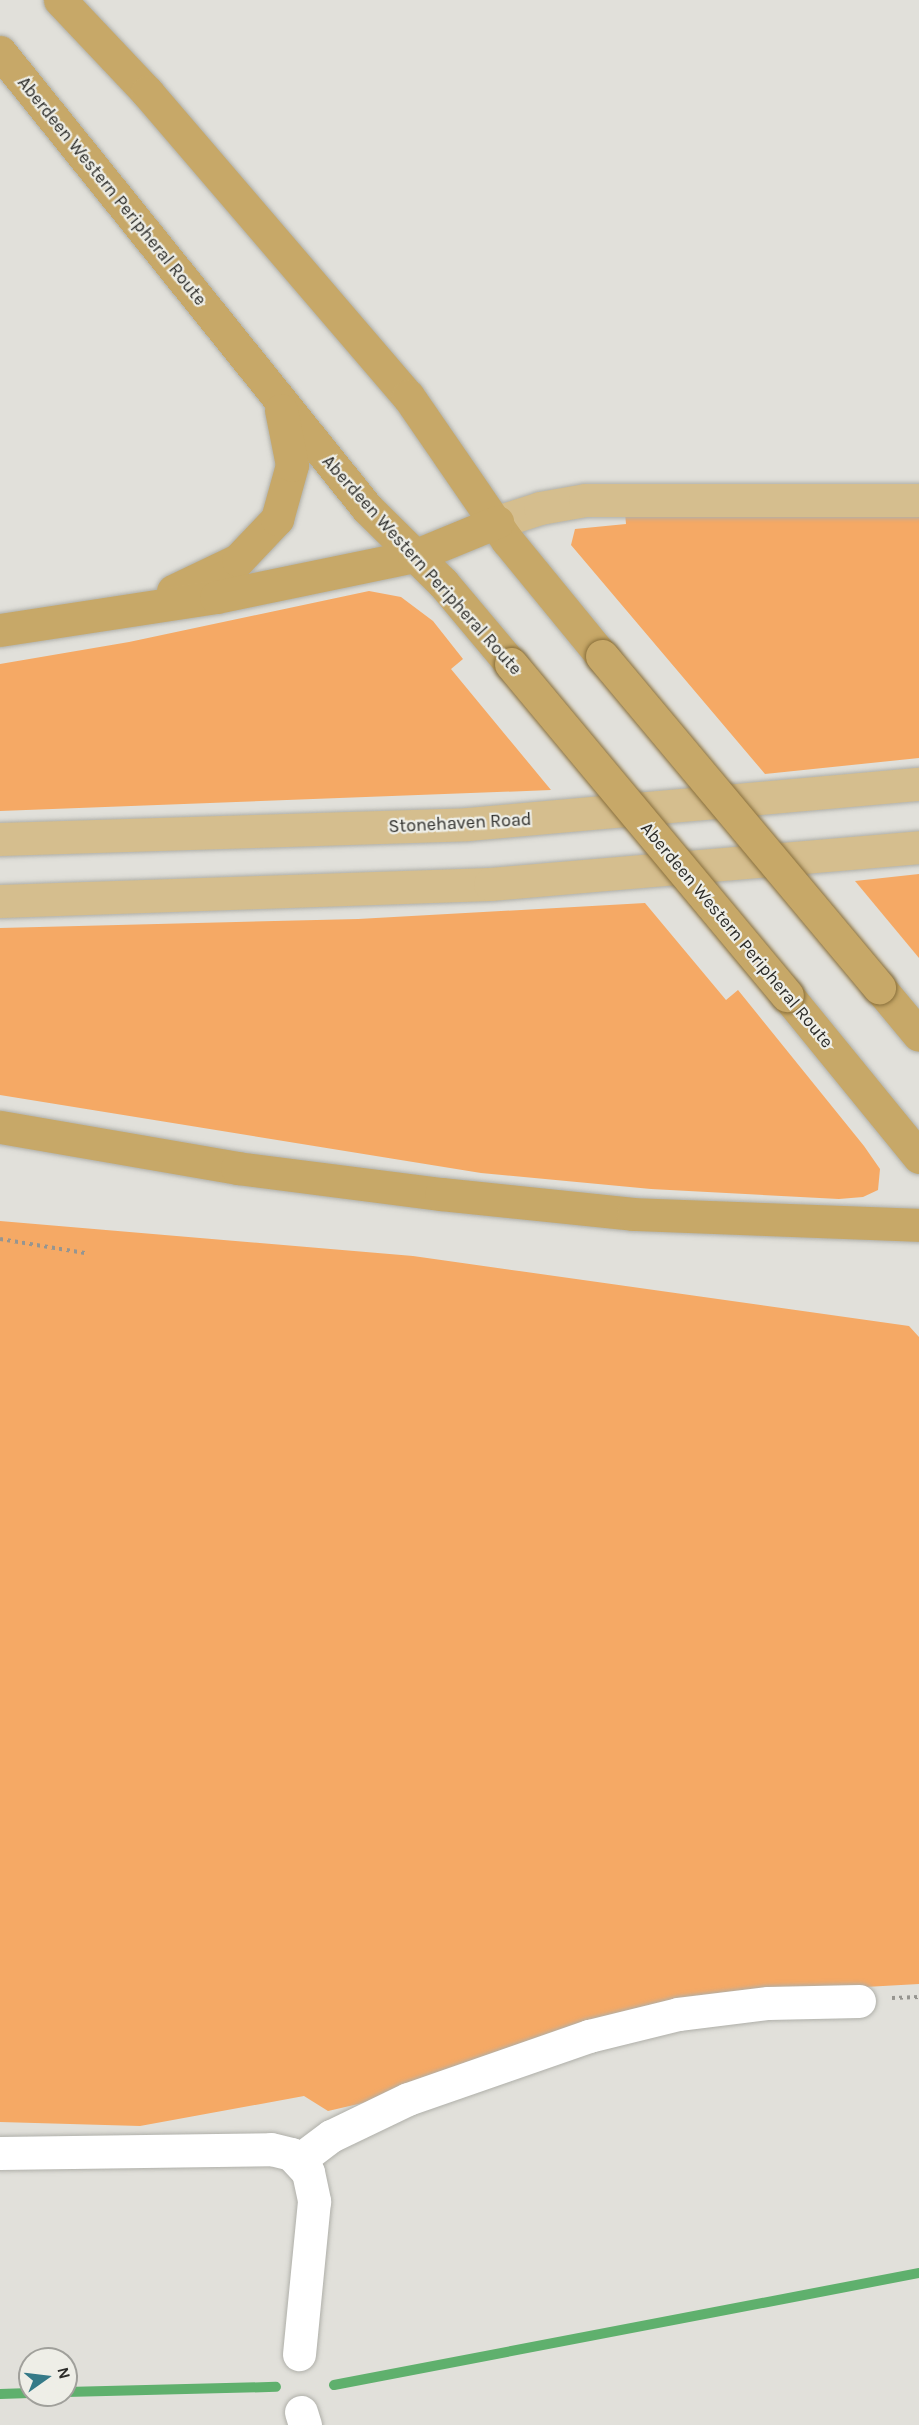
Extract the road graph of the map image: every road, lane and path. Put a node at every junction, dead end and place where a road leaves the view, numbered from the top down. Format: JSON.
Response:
{"nodes":[{"id":1,"x":60,"y":0,"type":"edge"},
{"id":2,"x":0,"y":52,"type":"edge"},
{"id":3,"x":265,"y":382,"type":"junction"},
{"id":4,"x":919,"y":500,"type":"edge"},
{"id":5,"x":497,"y":522,"type":"junction"},
{"id":6,"x":414,"y":556,"type":"junction"},
{"id":7,"x":129,"y":607,"type":"junction"},
{"id":8,"x":0,"y":630,"type":"edge"},
{"id":9,"x":919,"y":784,"type":"edge"},
{"id":10,"x":0,"y":839,"type":"edge"},
{"id":11,"x":919,"y":847,"type":"edge"},
{"id":12,"x":0,"y":901,"type":"edge"},
{"id":13,"x":919,"y":1035,"type":"edge"},
{"id":14,"x":0,"y":1127,"type":"edge"},
{"id":15,"x":919,"y":1157,"type":"edge"},
{"id":16,"x":919,"y":1225,"type":"edge"},
{"id":17,"x":0,"y":1239,"type":"edge"},
{"id":18,"x":85,"y":1253,"type":"dead end"},
{"id":19,"x":859,"y":2001,"type":"dead end"},
{"id":20,"x":0,"y":2153,"type":"edge"},
{"id":21,"x":299,"y":2160,"type":"junction"},
{"id":22,"x":299,"y":2354,"type":"dead end"}],
"edges":[{"from":1,"to":5,"type":"highway"},
{"from":2,"to":3,"type":"highway","name":"Aberdeen Western Peripheral Route"},
{"from":3,"to":6,"type":"highway","name":"Aberdeen Western Peripheral Route"},
{"from":3,"to":7,"type":"highway"},
{"from":4,"to":5,"type":"main road"},
{"from":5,"to":6,"type":"highway"},
{"from":5,"to":13,"type":"highway","bridge":true},
{"from":6,"to":7,"type":"highway"},
{"from":6,"to":15,"type":"highway","name":"Aberdeen Western Peripheral Route","bridge":true},
{"from":7,"to":8,"type":"highway"},
{"from":9,"to":10,"type":"main road","name":"Stonehaven Road"},
{"from":11,"to":12,"type":"main road"},
{"from":14,"to":16,"type":"highway"},
{"from":17,"to":18,"type":"path"},
{"from":19,"to":21,"type":"street"},
{"from":20,"to":21,"type":"street"},
{"from":21,"to":22,"type":"street"}]}
